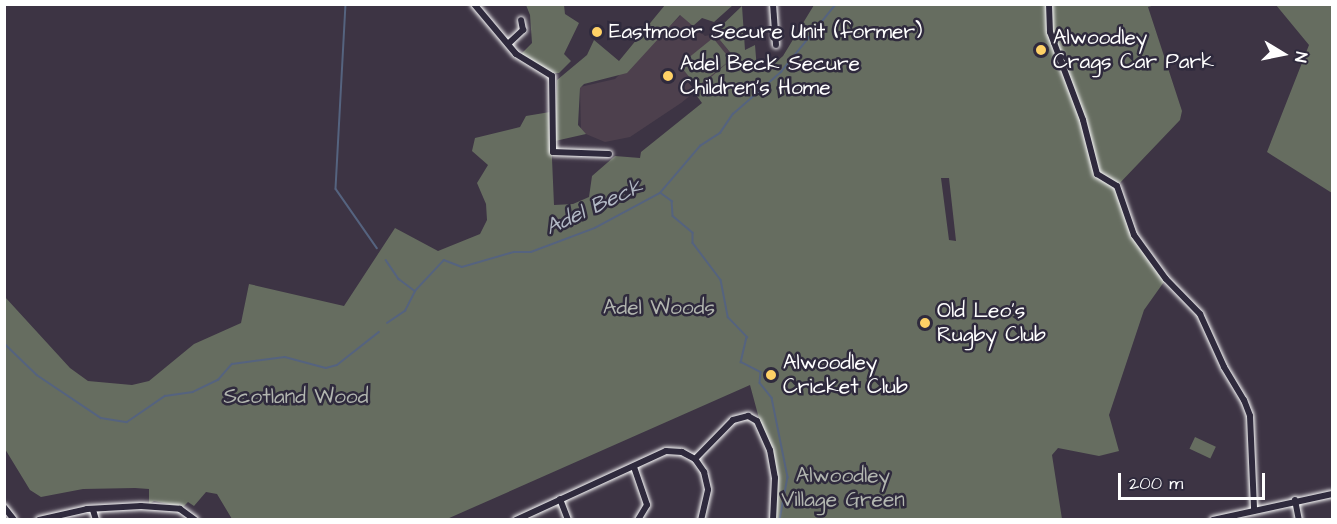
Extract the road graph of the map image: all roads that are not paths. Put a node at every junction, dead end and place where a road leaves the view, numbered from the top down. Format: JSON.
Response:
{"nodes":[{"id":1,"x":474,"y":4,"type":"edge"},
{"id":2,"x":773,"y":4,"type":"edge"},
{"id":3,"x":1048,"y":4,"type":"edge"},
{"id":4,"x":521,"y":20,"type":"dead end"},
{"id":5,"x":508,"y":44,"type":"junction"},
{"id":6,"x":776,"y":45,"type":"dead end"},
{"id":7,"x":609,"y":154,"type":"dead end"},
{"id":8,"x":695,"y":459,"type":"junction"},
{"id":9,"x":634,"y":468,"type":"junction"},
{"id":10,"x":1332,"y":494,"type":"edge"},
{"id":11,"x":560,"y":499,"type":"junction"},
{"id":12,"x":1295,"y":500,"type":"junction"},
{"id":13,"x":4,"y":507,"type":"edge"},
{"id":14,"x":1254,"y":509,"type":"junction"},
{"id":15,"x":93,"y":510,"type":"junction"},
{"id":16,"x":14,"y":519,"type":"edge"},
{"id":17,"x":39,"y":519,"type":"edge"},
{"id":18,"x":96,"y":519,"type":"edge"},
{"id":19,"x":195,"y":519,"type":"edge"},
{"id":20,"x":517,"y":519,"type":"edge"},
{"id":21,"x":568,"y":519,"type":"edge"},
{"id":22,"x":638,"y":519,"type":"edge"},
{"id":23,"x":701,"y":519,"type":"edge"},
{"id":24,"x":773,"y":519,"type":"edge"},
{"id":25,"x":1213,"y":519,"type":"edge"},
{"id":26,"x":1299,"y":519,"type":"edge"}],
"edges":[{"from":1,"to":5,"type":"street"},
{"from":2,"to":6,"type":"street"},
{"from":3,"to":14,"type":"street"},
{"from":4,"to":5,"type":"street"},
{"from":5,"to":7,"type":"street"},
{"from":8,"to":9,"type":"street"},
{"from":8,"to":23,"type":"street"},
{"from":8,"to":24,"type":"street"},
{"from":9,"to":11,"type":"street"},
{"from":9,"to":22,"type":"street"},
{"from":10,"to":12,"type":"street"},
{"from":11,"to":20,"type":"street"},
{"from":11,"to":21,"type":"street"},
{"from":12,"to":14,"type":"street"},
{"from":12,"to":26,"type":"street"},
{"from":13,"to":16,"type":"street"},
{"from":14,"to":25,"type":"street"},
{"from":15,"to":17,"type":"street"},
{"from":15,"to":18,"type":"street"},
{"from":15,"to":19,"type":"street"}]}
